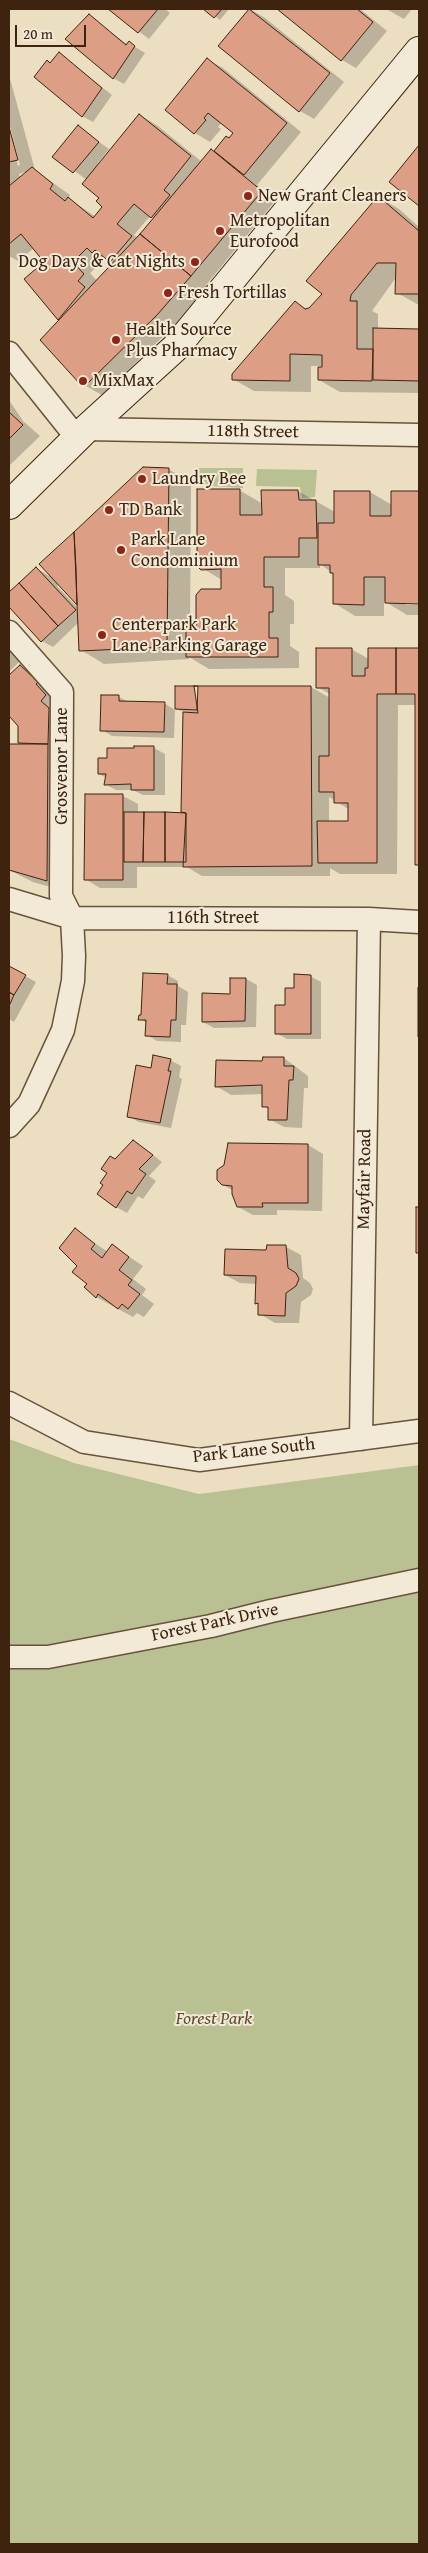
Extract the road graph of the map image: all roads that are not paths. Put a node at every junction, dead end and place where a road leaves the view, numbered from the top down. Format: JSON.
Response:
{"nodes":[{"id":1,"x":419,"y":50,"type":"edge"},
{"id":2,"x":9,"y":353,"type":"edge"},
{"id":3,"x":82,"y":433,"type":"junction"},
{"id":4,"x":419,"y":435,"type":"edge"},
{"id":5,"x":9,"y":505,"type":"edge"},
{"id":6,"x":9,"y":632,"type":"edge"},
{"id":7,"x":9,"y":899,"type":"edge"},
{"id":8,"x":72,"y":918,"type":"junction"},
{"id":9,"x":368,"y":919,"type":"junction"},
{"id":10,"x":419,"y":922,"type":"edge"},
{"id":11,"x":9,"y":1126,"type":"edge"},
{"id":12,"x":9,"y":1404,"type":"edge"},
{"id":13,"x":419,"y":1430,"type":"edge"},
{"id":14,"x":361,"y":1439,"type":"junction"},
{"id":15,"x":419,"y":1580,"type":"edge"},
{"id":16,"x":9,"y":1657,"type":"edge"}],
"edges":[{"from":1,"to":3,"type":"main road"},
{"from":2,"to":3,"type":"street"},
{"from":3,"to":4,"type":"street","name":"118th Street"},
{"from":3,"to":5,"type":"main road"},
{"from":6,"to":8,"type":"street","name":"Grosvenor Lane"},
{"from":7,"to":8,"type":"street","name":"116th Street"},
{"from":8,"to":9,"type":"street","name":"116th Street"},
{"from":8,"to":11,"type":"street"},
{"from":9,"to":10,"type":"street","name":"116th Street"},
{"from":9,"to":14,"type":"street","name":"Mayfair Road"},
{"from":12,"to":14,"type":"street","name":"Park Lane South"},
{"from":13,"to":14,"type":"street","name":"Park Lane South"},
{"from":15,"to":16,"type":"street","name":"Forest Park Drive"}]}
